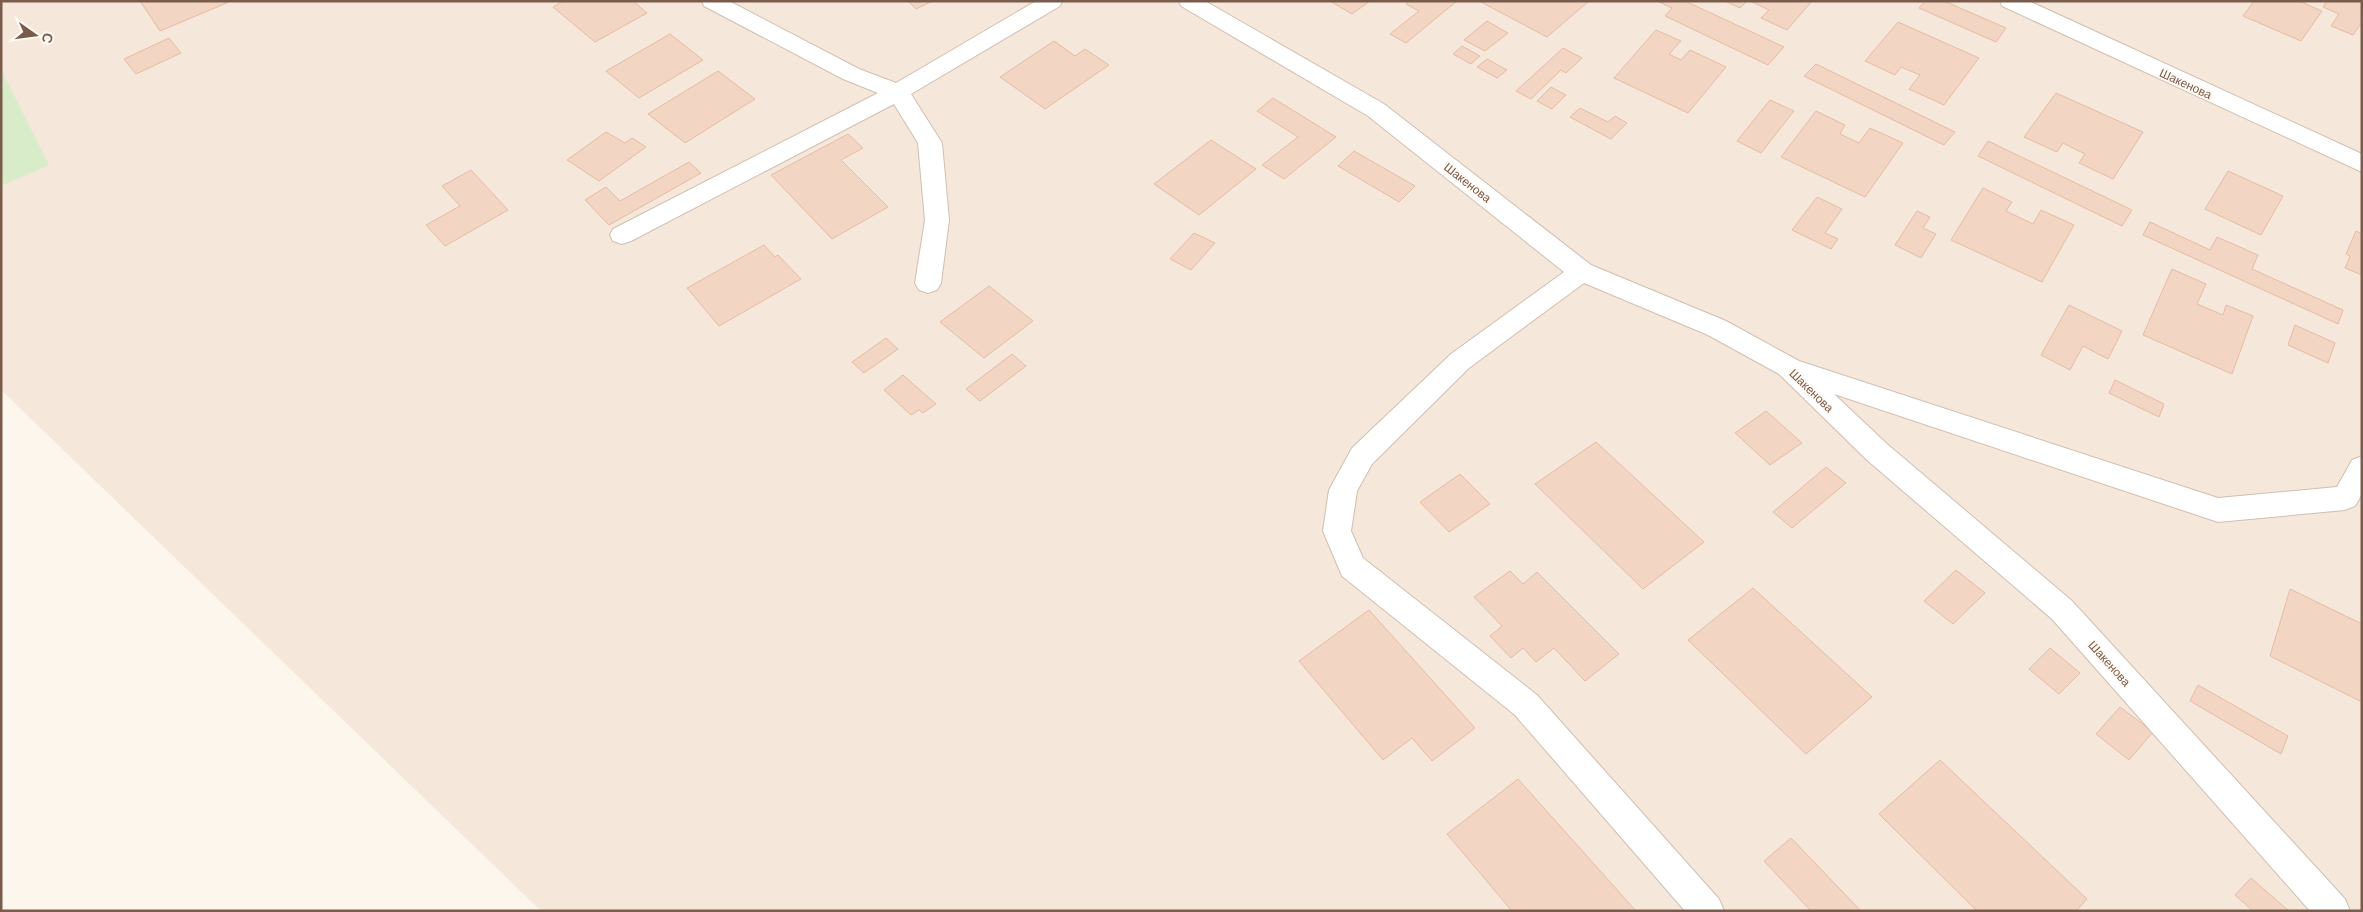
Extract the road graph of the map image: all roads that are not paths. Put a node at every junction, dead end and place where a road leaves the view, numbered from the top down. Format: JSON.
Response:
{"nodes":[{"id":1,"x":712,"y":1,"type":"edge"},
{"id":2,"x":1052,"y":1,"type":"edge"},
{"id":3,"x":1189,"y":1,"type":"edge"},
{"id":4,"x":2010,"y":1,"type":"edge"},
{"id":5,"x":898,"y":92,"type":"junction"},
{"id":6,"x":2362,"y":164,"type":"edge"},
{"id":7,"x":622,"y":235,"type":"dead end"},
{"id":8,"x":1582,"y":272,"type":"junction"},
{"id":9,"x":928,"y":283,"type":"dead end"},
{"id":10,"x":1788,"y":367,"type":"junction"},
{"id":11,"x":2362,"y":468,"type":"edge"},
{"id":12,"x":2354,"y":502,"type":"edge"},
{"id":13,"x":1707,"y":911,"type":"edge"},
{"id":14,"x":2333,"y":911,"type":"edge"}],
"edges":[{"from":1,"to":5,"type":"street"},
{"from":2,"to":5,"type":"street"},
{"from":3,"to":8,"type":"street","name":"Шакенова"},
{"from":4,"to":6,"type":"street","name":"Шакенова"},
{"from":5,"to":7,"type":"street"},
{"from":5,"to":9,"type":"street"},
{"from":8,"to":10,"type":"street","name":"Шакенова"},
{"from":8,"to":13,"type":"street"},
{"from":10,"to":12,"type":"street"},
{"from":10,"to":14,"type":"street","name":"Шакенова"},
{"from":11,"to":12,"type":"street"}]}
